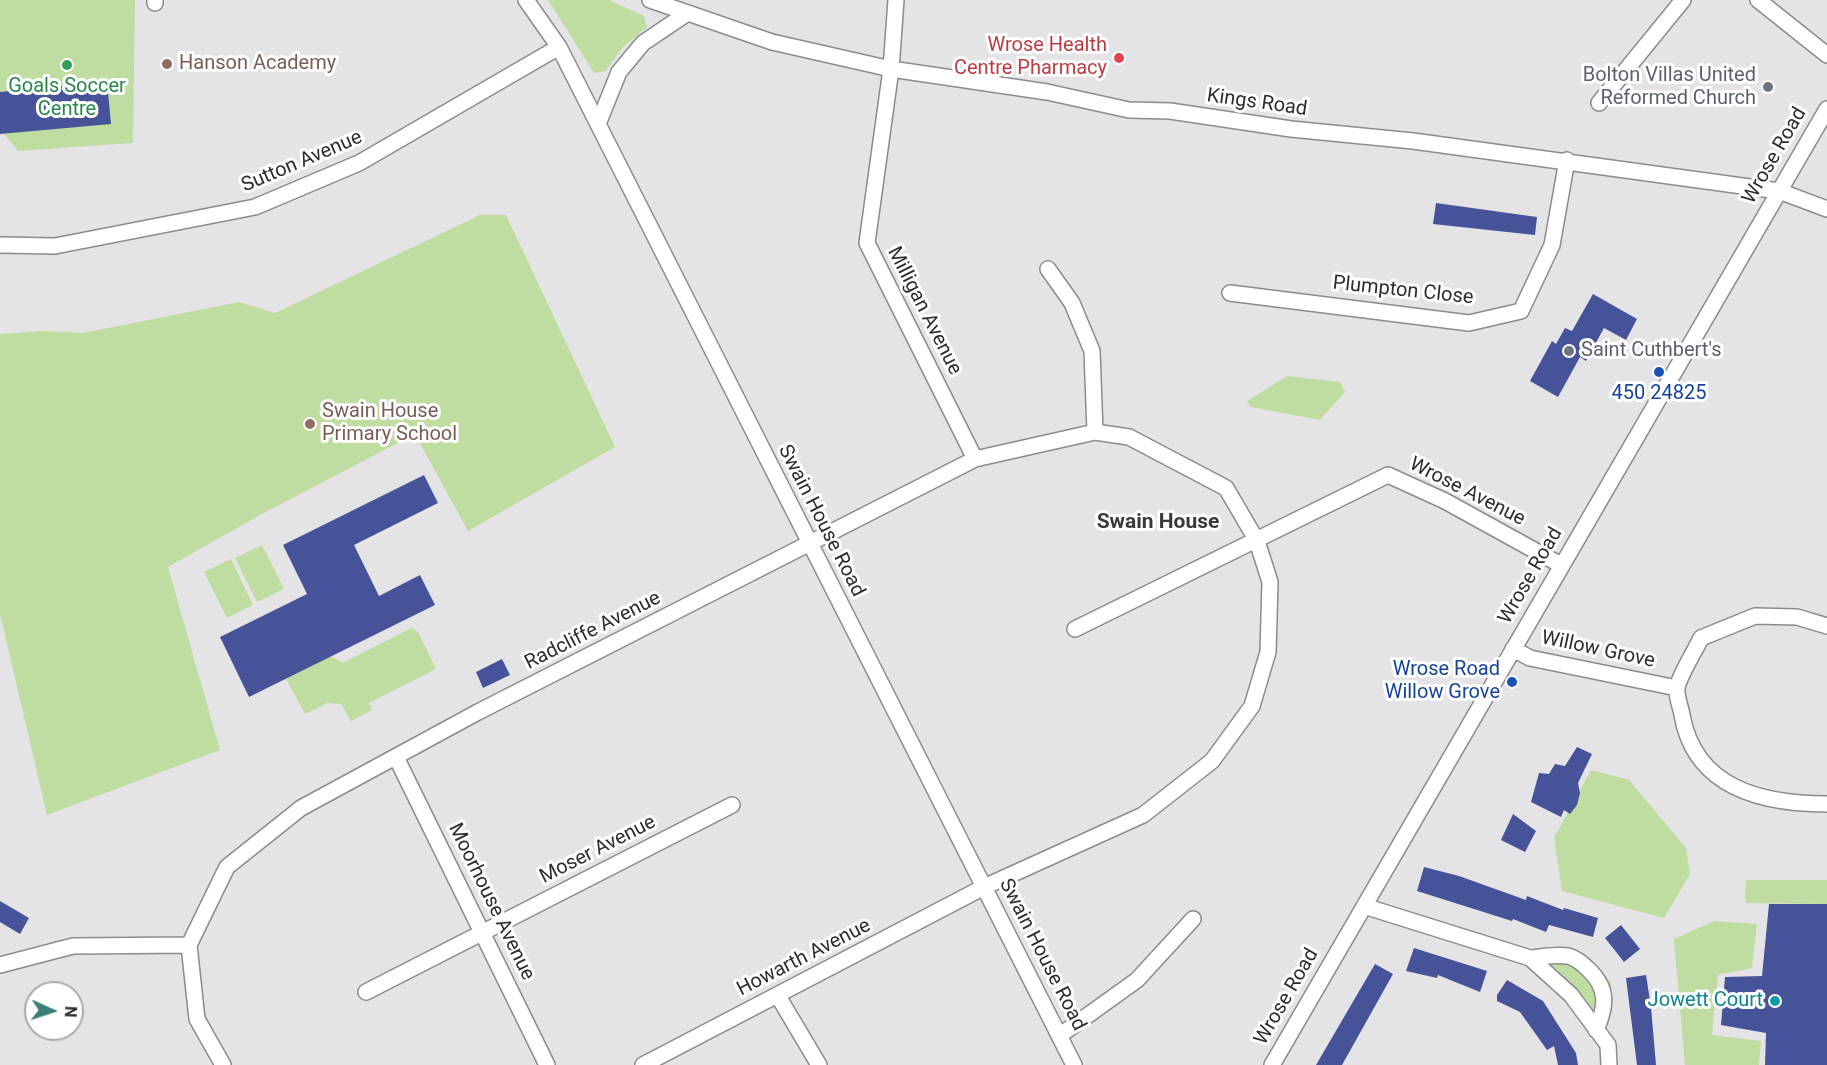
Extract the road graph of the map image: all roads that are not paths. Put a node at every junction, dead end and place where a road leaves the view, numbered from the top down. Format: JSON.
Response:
{"nodes":[{"id":1,"x":526,"y":0,"type":"edge"},
{"id":2,"x":650,"y":0,"type":"edge"},
{"id":3,"x":896,"y":0,"type":"edge"},
{"id":4,"x":1683,"y":0,"type":"edge"},
{"id":5,"x":1758,"y":0,"type":"edge"},
{"id":6,"x":686,"y":14,"type":"junction"},
{"id":7,"x":559,"y":47,"type":"junction"},
{"id":8,"x":1827,"y":55,"type":"edge"},
{"id":9,"x":891,"y":69,"type":"junction"},
{"id":10,"x":1599,"y":103,"type":"dead end"},
{"id":11,"x":1827,"y":109,"type":"edge"},
{"id":12,"x":598,"y":124,"type":"junction"},
{"id":13,"x":1567,"y":160,"type":"junction"},
{"id":14,"x":1779,"y":191,"type":"junction"},
{"id":15,"x":1827,"y":209,"type":"edge"},
{"id":16,"x":0,"y":245,"type":"edge"},
{"id":17,"x":1048,"y":269,"type":"dead end"},
{"id":18,"x":1230,"y":293,"type":"dead end"},
{"id":19,"x":1095,"y":432,"type":"junction"},
{"id":20,"x":975,"y":459,"type":"junction"},
{"id":21,"x":1257,"y":541,"type":"junction"},
{"id":22,"x":809,"y":543,"type":"junction"},
{"id":23,"x":1562,"y":565,"type":"junction"},
{"id":24,"x":1827,"y":626,"type":"edge"},
{"id":25,"x":1075,"y":629,"type":"dead end"},
{"id":26,"x":1513,"y":649,"type":"junction"},
{"id":27,"x":1677,"y":688,"type":"junction"},
{"id":28,"x":396,"y":757,"type":"junction"},
{"id":29,"x":1827,"y":804,"type":"edge"},
{"id":30,"x":732,"y":806,"type":"dead end"},
{"id":31,"x":984,"y":887,"type":"junction"},
{"id":32,"x":1364,"y":906,"type":"junction"},
{"id":33,"x":1193,"y":919,"type":"dead end"},
{"id":34,"x":484,"y":932,"type":"junction"},
{"id":35,"x":189,"y":945,"type":"junction"},
{"id":36,"x":1530,"y":958,"type":"junction"},
{"id":37,"x":0,"y":965,"type":"edge"},
{"id":38,"x":366,"y":992,"type":"dead end"},
{"id":39,"x":778,"y":996,"type":"junction"},
{"id":40,"x":1596,"y":1030,"type":"junction"},
{"id":41,"x":1059,"y":1036,"type":"junction"},
{"id":42,"x":223,"y":1065,"type":"edge"},
{"id":43,"x":547,"y":1065,"type":"edge"},
{"id":44,"x":643,"y":1065,"type":"edge"},
{"id":45,"x":819,"y":1065,"type":"edge"},
{"id":46,"x":1074,"y":1065,"type":"edge"},
{"id":47,"x":1272,"y":1065,"type":"edge"},
{"id":48,"x":1609,"y":1065,"type":"edge"}],
"edges":[{"from":1,"to":7,"type":"street","name":"Swain House Road"},
{"from":2,"to":6,"type":"street","name":"Kings Road"},
{"from":3,"to":9,"type":"street","name":"Milligan Avenue"},
{"from":4,"to":10,"type":"street"},
{"from":5,"to":8,"type":"street"},
{"from":6,"to":9,"type":"street","name":"Kings Road"},
{"from":6,"to":12,"type":"street"},
{"from":7,"to":12,"type":"street","name":"Swain House Road"},
{"from":7,"to":16,"type":"street","name":"Sutton Avenue"},
{"from":9,"to":13,"type":"street","name":"Kings Road"},
{"from":9,"to":20,"type":"street","name":"Milligan Avenue"},
{"from":11,"to":14,"type":"street","name":"Wrose Road"},
{"from":12,"to":22,"type":"street","name":"Swain House Road"},
{"from":13,"to":14,"type":"street","name":"Kings Road"},
{"from":13,"to":18,"type":"street","name":"Plumpton Close"},
{"from":14,"to":15,"type":"street","name":"Kings Road"},
{"from":14,"to":23,"type":"street","name":"Wrose Road"},
{"from":17,"to":19,"type":"street"},
{"from":19,"to":20,"type":"street","name":"Radcliffe Avenue"},
{"from":19,"to":21,"type":"street","name":"Howarth Avenue"},
{"from":20,"to":22,"type":"street","name":"Radcliffe Avenue"},
{"from":21,"to":23,"type":"street","name":"Wrose Avenue"},
{"from":21,"to":25,"type":"street"},
{"from":21,"to":31,"type":"street","name":"Howarth Avenue"},
{"from":22,"to":28,"type":"street","name":"Radcliffe Avenue"},
{"from":22,"to":31,"type":"street","name":"Swain House Road"},
{"from":23,"to":26,"type":"street","name":"Wrose Road"},
{"from":24,"to":27,"type":"street"},
{"from":26,"to":27,"type":"street","name":"Willow Grove"},
{"from":26,"to":32,"type":"street","name":"Wrose Road"},
{"from":27,"to":29,"type":"street"},
{"from":28,"to":34,"type":"street","name":"Moorhouse Avenue"},
{"from":28,"to":35,"type":"street","name":"Radcliffe Avenue"},
{"from":30,"to":34,"type":"street","name":"Moser Avenue"},
{"from":31,"to":39,"type":"street","name":"Howarth Avenue"},
{"from":31,"to":41,"type":"street","name":"Swain House Road"},
{"from":32,"to":36,"type":"street"},
{"from":32,"to":47,"type":"street","name":"Wrose Road"},
{"from":33,"to":41,"type":"street"},
{"from":34,"to":38,"type":"street","name":"Moser Avenue"},
{"from":34,"to":43,"type":"street","name":"Moorhouse Avenue"},
{"from":35,"to":37,"type":"street"},
{"from":35,"to":42,"type":"street"},
{"from":36,"to":40,"type":"street"},
{"from":36,"to":40,"type":"street"},
{"from":39,"to":44,"type":"street","name":"Howarth Avenue"},
{"from":39,"to":45,"type":"street"},
{"from":40,"to":48,"type":"street"},
{"from":41,"to":46,"type":"street","name":"Swain House Road"}]}
